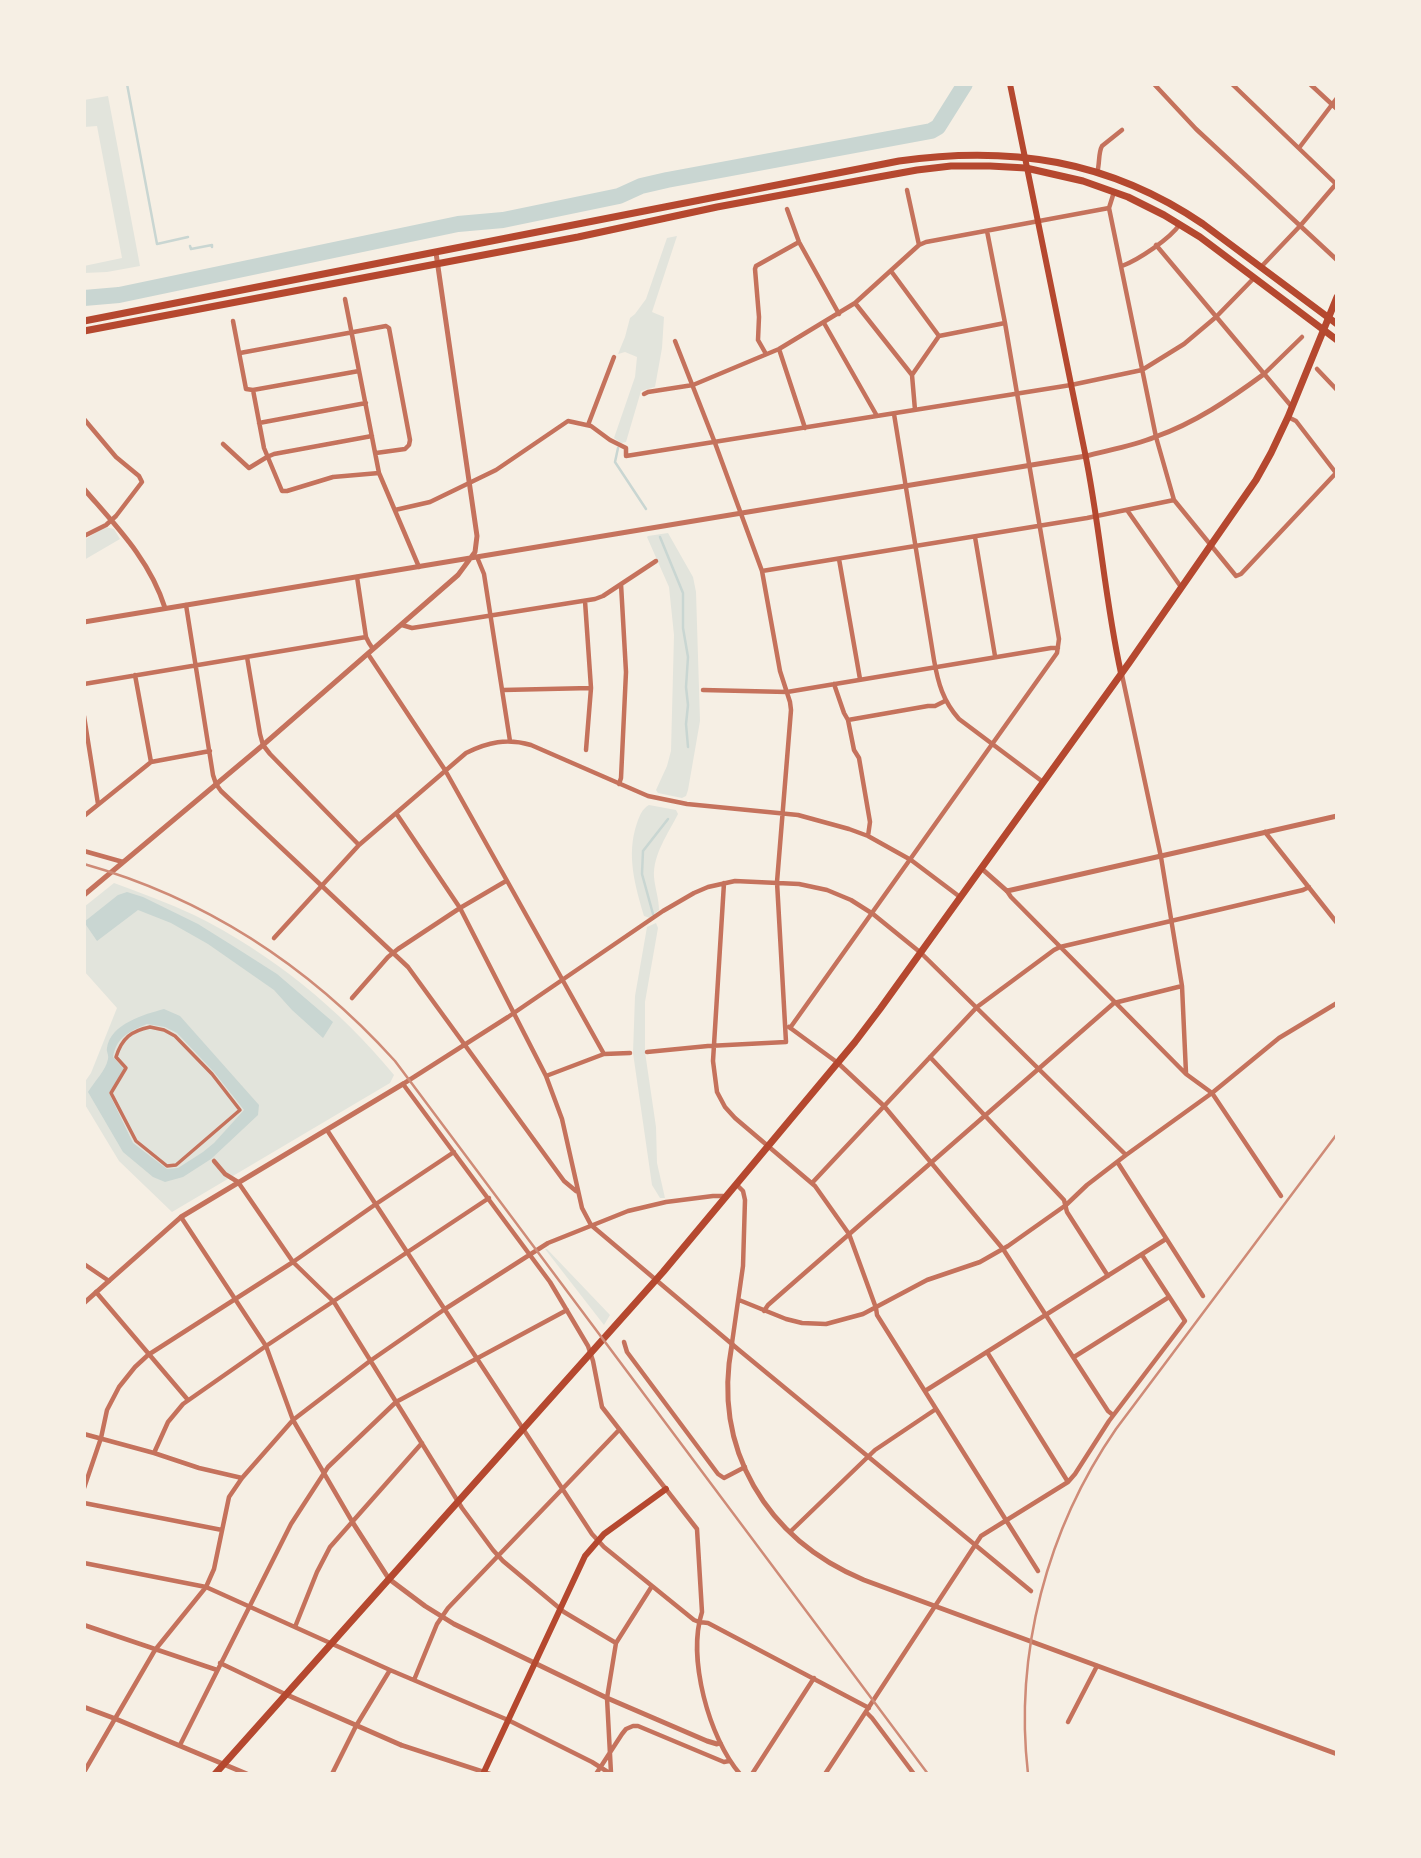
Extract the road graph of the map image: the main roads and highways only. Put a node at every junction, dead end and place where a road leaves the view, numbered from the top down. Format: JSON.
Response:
{"nodes":[{"id":1,"x":1010,"y":84,"type":"edge"},
{"id":2,"x":1024,"y":156,"type":"junction"},
{"id":3,"x":1026,"y":168,"type":"junction"},
{"id":4,"x":1337,"y":296,"type":"edge"},
{"id":5,"x":1328,"y":318,"type":"junction"},
{"id":6,"x":84,"y":321,"type":"edge"},
{"id":7,"x":1337,"y":324,"type":"edge"},
{"id":8,"x":1324,"y":330,"type":"junction"},
{"id":9,"x":84,"y":331,"type":"edge"},
{"id":10,"x":1337,"y":340,"type":"edge"},
{"id":11,"x":1121,"y":673,"type":"junction"},
{"id":12,"x":666,"y":1489,"type":"road end"},
{"id":13,"x":486,"y":1773,"type":"edge"},
{"id":14,"x":215,"y":1774,"type":"edge"}],
"edges":[{"from":1,"to":2,"type":"main road"},
{"from":2,"to":3,"type":"main road"},
{"from":2,"to":5,"type":"main road"},
{"from":2,"to":6,"type":"main road"},
{"from":3,"to":8,"type":"main road"},
{"from":3,"to":9,"type":"main road"},
{"from":3,"to":11,"type":"main road"},
{"from":4,"to":5,"type":"main road"},
{"from":5,"to":7,"type":"main road"},
{"from":5,"to":8,"type":"main road"},
{"from":8,"to":10,"type":"main road"},
{"from":8,"to":11,"type":"main road"},
{"from":11,"to":14,"type":"main road"},
{"from":12,"to":13,"type":"main road"}]}
